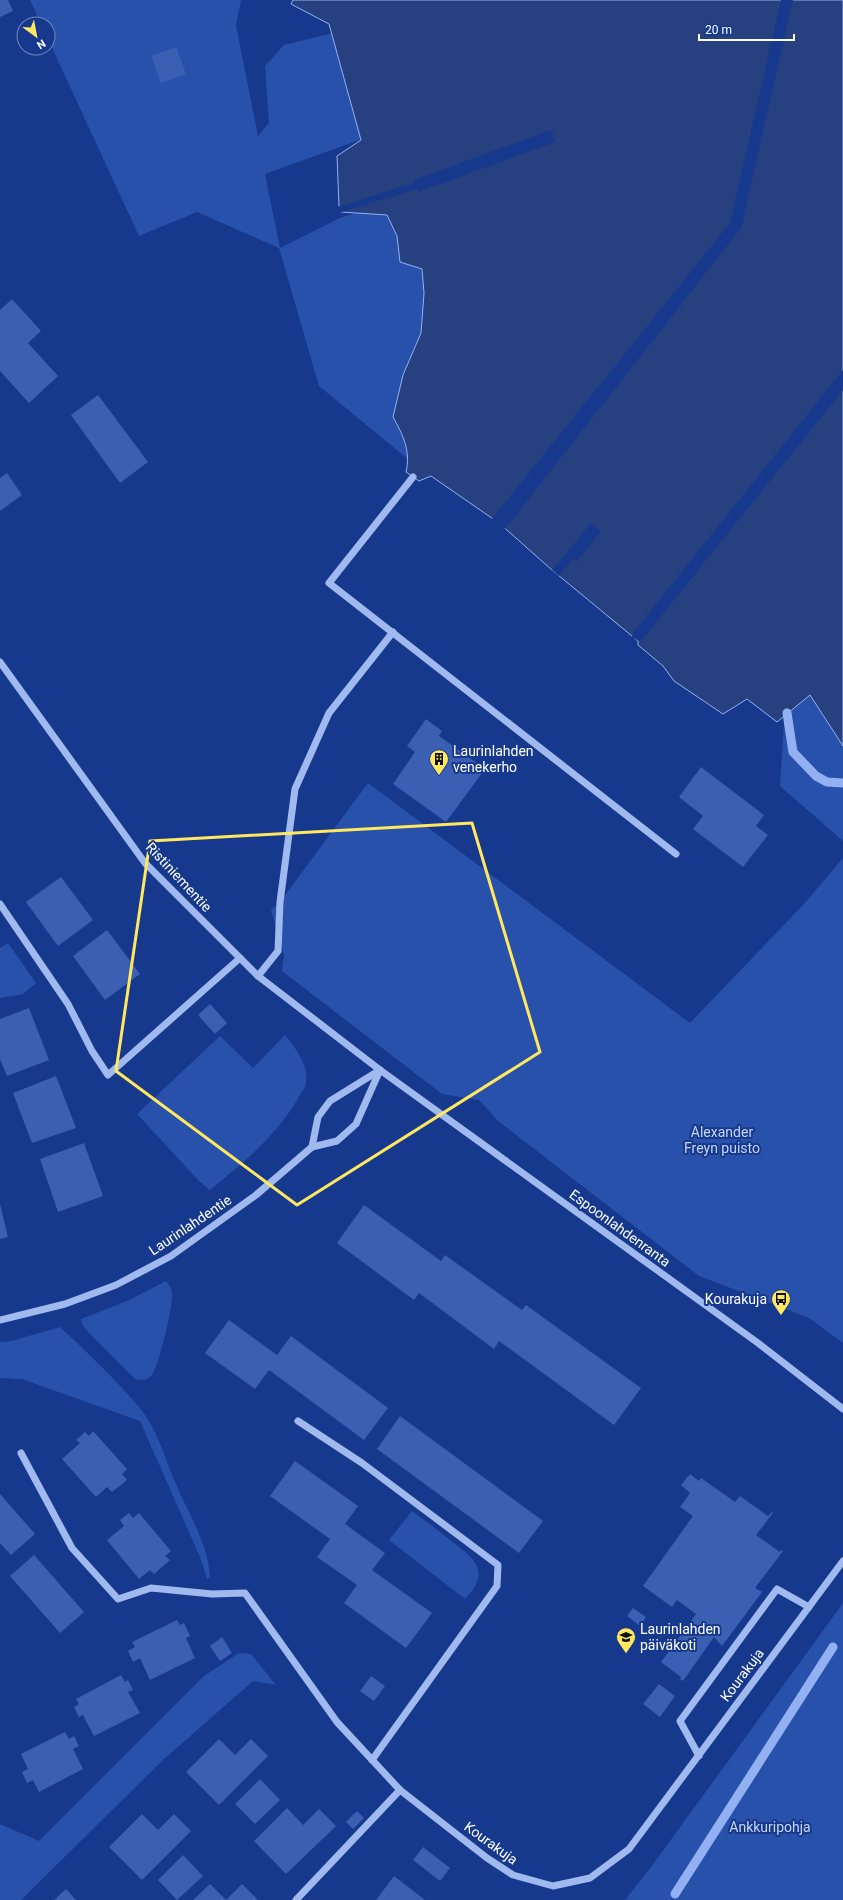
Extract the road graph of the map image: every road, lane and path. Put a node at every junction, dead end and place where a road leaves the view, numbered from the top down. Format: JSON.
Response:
{"nodes":[{"id":1,"x":413,"y":476,"type":"dead end"},
{"id":2,"x":393,"y":632,"type":"junction"},
{"id":3,"x":0,"y":662,"type":"edge"},
{"id":4,"x":676,"y":854,"type":"dead end"},
{"id":5,"x":0,"y":904,"type":"edge"},
{"id":6,"x":240,"y":958,"type":"junction"},
{"id":7,"x":258,"y":976,"type":"junction"},
{"id":8,"x":380,"y":1070,"type":"junction"},
{"id":9,"x":312,"y":1147,"type":"junction"},
{"id":10,"x":0,"y":1320,"type":"edge"},
{"id":11,"x":843,"y":1410,"type":"edge"},
{"id":12,"x":298,"y":1421,"type":"dead end"},
{"id":13,"x":21,"y":1453,"type":"dead end"},
{"id":14,"x":843,"y":1561,"type":"edge"},
{"id":15,"x":809,"y":1607,"type":"junction"},
{"id":16,"x":699,"y":1756,"type":"junction"},
{"id":17,"x":372,"y":1760,"type":"junction"},
{"id":18,"x":400,"y":1790,"type":"junction"},
{"id":19,"x":296,"y":1900,"type":"edge"}],
"edges":[{"from":1,"to":2,"type":"street"},
{"from":2,"to":4,"type":"street"},
{"from":2,"to":7,"type":"street"},
{"from":3,"to":6,"type":"street","name":"Ristiniementie"},
{"from":5,"to":6,"type":"street"},
{"from":6,"to":7,"type":"street","name":"Ristiniementie"},
{"from":7,"to":8,"type":"street","name":"Ristiniementie"},
{"from":8,"to":9,"type":"street"},
{"from":8,"to":9,"type":"street","name":"Laurinlahdentie"},
{"from":8,"to":11,"type":"street","name":"Espoonlahdenranta"},
{"from":9,"to":10,"type":"street","name":"Laurinlahdentie"},
{"from":12,"to":17,"type":"street"},
{"from":13,"to":17,"type":"street","name":"Kourakuja"},
{"from":14,"to":15,"type":"street","name":"Kourakuja"},
{"from":15,"to":16,"type":"street","name":"Kourakuja"},
{"from":15,"to":16,"type":"street"},
{"from":16,"to":18,"type":"street","name":"Kourakuja"},
{"from":17,"to":18,"type":"street","name":"Kourakuja"},
{"from":18,"to":19,"type":"street"}]}
